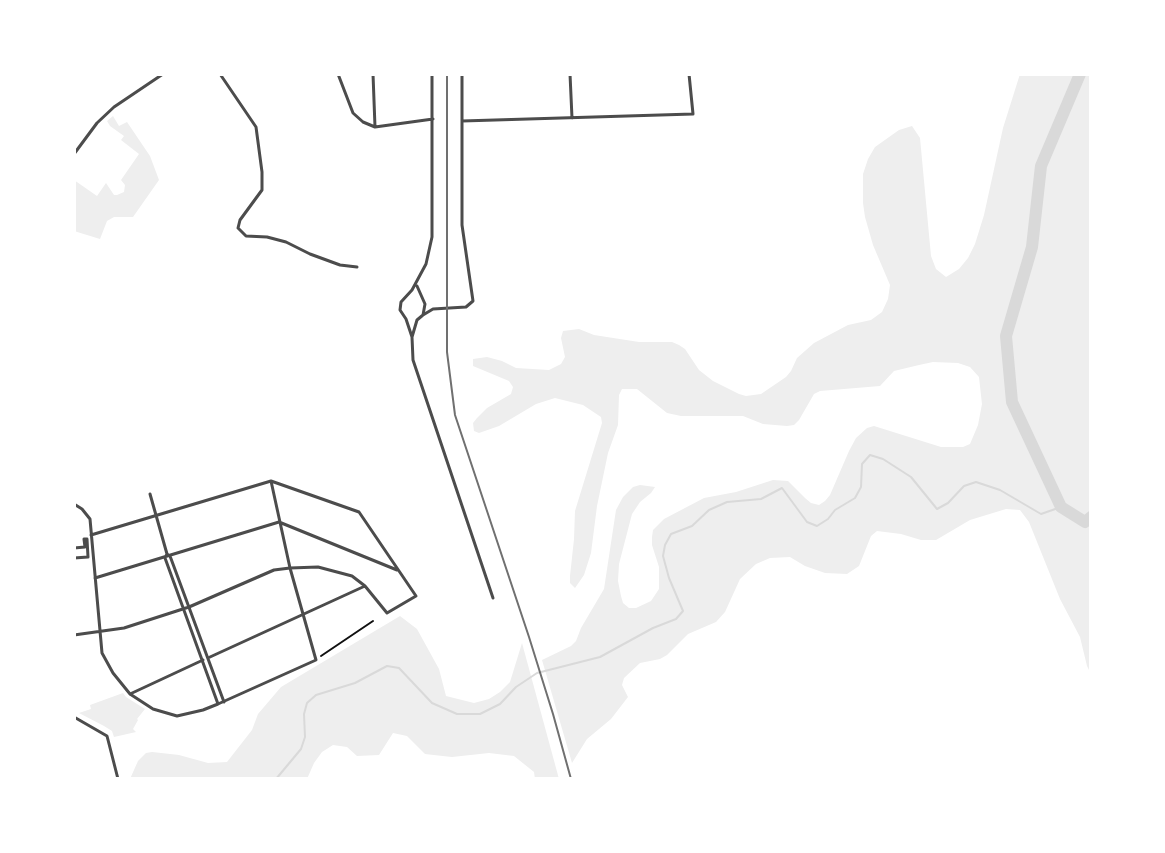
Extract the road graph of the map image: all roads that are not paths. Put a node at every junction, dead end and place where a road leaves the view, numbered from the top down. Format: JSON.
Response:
{"nodes":[{"id":1,"x":163,"y":74,"type":"edge"},
{"id":2,"x":220,"y":74,"type":"edge"},
{"id":3,"x":338,"y":74,"type":"edge"},
{"id":4,"x":373,"y":74,"type":"edge"},
{"id":5,"x":432,"y":74,"type":"edge"},
{"id":6,"x":462,"y":74,"type":"edge"},
{"id":7,"x":570,"y":74,"type":"edge"},
{"id":8,"x":689,"y":74,"type":"edge"},
{"id":9,"x":572,"y":118,"type":"junction"},
{"id":10,"x":433,"y":119,"type":"junction"},
{"id":11,"x":462,"y":121,"type":"junction"},
{"id":12,"x":375,"y":127,"type":"junction"},
{"id":13,"x":74,"y":154,"type":"edge"},
{"id":14,"x":357,"y":267,"type":"dead end"},
{"id":15,"x":416,"y":284,"type":"junction"},
{"id":16,"x":407,"y":296,"type":"junction"},
{"id":17,"x":421,"y":298,"type":"junction"},
{"id":18,"x":424,"y":303,"type":"junction"},
{"id":19,"x":433,"y":309,"type":"junction"},
{"id":20,"x":423,"y":315,"type":"junction"},
{"id":21,"x":406,"y":319,"type":"junction"},
{"id":22,"x":417,"y":320,"type":"junction"},
{"id":23,"x":412,"y":337,"type":"junction"},
{"id":24,"x":271,"y":481,"type":"junction"},
{"id":25,"x":150,"y":494,"type":"dead end"},
{"id":26,"x":74,"y":504,"type":"edge"},
{"id":27,"x":156,"y":516,"type":"junction"},
{"id":28,"x":279,"y":522,"type":"junction"},
{"id":29,"x":91,"y":535,"type":"junction"},
{"id":30,"x":74,"y":548,"type":"edge"},
{"id":31,"x":168,"y":556,"type":"junction"},
{"id":32,"x":74,"y":558,"type":"edge"},
{"id":33,"x":290,"y":568,"type":"junction"},
{"id":34,"x":397,"y":570,"type":"junction"},
{"id":35,"x":95,"y":578,"type":"junction"},
{"id":36,"x":365,"y":586,"type":"junction"},
{"id":37,"x":493,"y":598,"type":"dead end"},
{"id":38,"x":189,"y":607,"type":"junction"},
{"id":39,"x":183,"y":609,"type":"junction"},
{"id":40,"x":303,"y":615,"type":"junction"},
{"id":41,"x":100,"y":631,"type":"junction"},
{"id":42,"x":74,"y":635,"type":"edge"},
{"id":43,"x":208,"y":658,"type":"junction"},
{"id":44,"x":201,"y":661,"type":"junction"},
{"id":45,"x":130,"y":694,"type":"junction"},
{"id":46,"x":224,"y":702,"type":"junction"},
{"id":47,"x":218,"y":704,"type":"junction"},
{"id":48,"x":74,"y":717,"type":"edge"},
{"id":49,"x":118,"y":779,"type":"edge"}],
"edges":[{"from":1,"to":13,"type":"street"},
{"from":2,"to":14,"type":"street"},
{"from":3,"to":12,"type":"street"},
{"from":4,"to":12,"type":"street"},
{"from":5,"to":10,"type":"street"},
{"from":6,"to":11,"type":"street"},
{"from":7,"to":9,"type":"street"},
{"from":8,"to":9,"type":"street"},
{"from":9,"to":11,"type":"street"},
{"from":10,"to":12,"type":"street"},
{"from":10,"to":15,"type":"street"},
{"from":11,"to":19,"type":"street"},
{"from":15,"to":16,"type":"street"},
{"from":15,"to":17,"type":"street"},
{"from":16,"to":17,"type":"street"},
{"from":16,"to":21,"type":"street"},
{"from":17,"to":18,"type":"street"},
{"from":18,"to":19,"type":"street"},
{"from":18,"to":20,"type":"street"},
{"from":19,"to":20,"type":"street"},
{"from":20,"to":22,"type":"street"},
{"from":21,"to":22,"type":"street"},
{"from":21,"to":23,"type":"street"},
{"from":22,"to":23,"type":"street"},
{"from":23,"to":37,"type":"street"},
{"from":24,"to":27,"type":"street"},
{"from":24,"to":28,"type":"street"},
{"from":24,"to":34,"type":"street"},
{"from":25,"to":27,"type":"street"},
{"from":26,"to":29,"type":"street"},
{"from":27,"to":29,"type":"street"},
{"from":27,"to":31,"type":"street"},
{"from":28,"to":31,"type":"street"},
{"from":28,"to":33,"type":"street"},
{"from":28,"to":34,"type":"street"},
{"from":29,"to":35,"type":"street"},
{"from":30,"to":32,"type":"street"},
{"from":31,"to":35,"type":"street"},
{"from":31,"to":38,"type":"street"},
{"from":31,"to":39,"type":"street"},
{"from":33,"to":36,"type":"street"},
{"from":33,"to":38,"type":"street"},
{"from":33,"to":40,"type":"street"},
{"from":34,"to":36,"type":"street"},
{"from":35,"to":41,"type":"street"},
{"from":36,"to":40,"type":"street"},
{"from":38,"to":39,"type":"street"},
{"from":38,"to":43,"type":"street"},
{"from":39,"to":41,"type":"street"},
{"from":39,"to":44,"type":"street"},
{"from":40,"to":43,"type":"street"},
{"from":40,"to":46,"type":"street"},
{"from":41,"to":42,"type":"street"},
{"from":41,"to":45,"type":"street"},
{"from":43,"to":44,"type":"street"},
{"from":43,"to":46,"type":"street"},
{"from":44,"to":45,"type":"street"},
{"from":44,"to":47,"type":"street"},
{"from":45,"to":47,"type":"street"},
{"from":46,"to":47,"type":"street"},
{"from":48,"to":49,"type":"street"}]}
